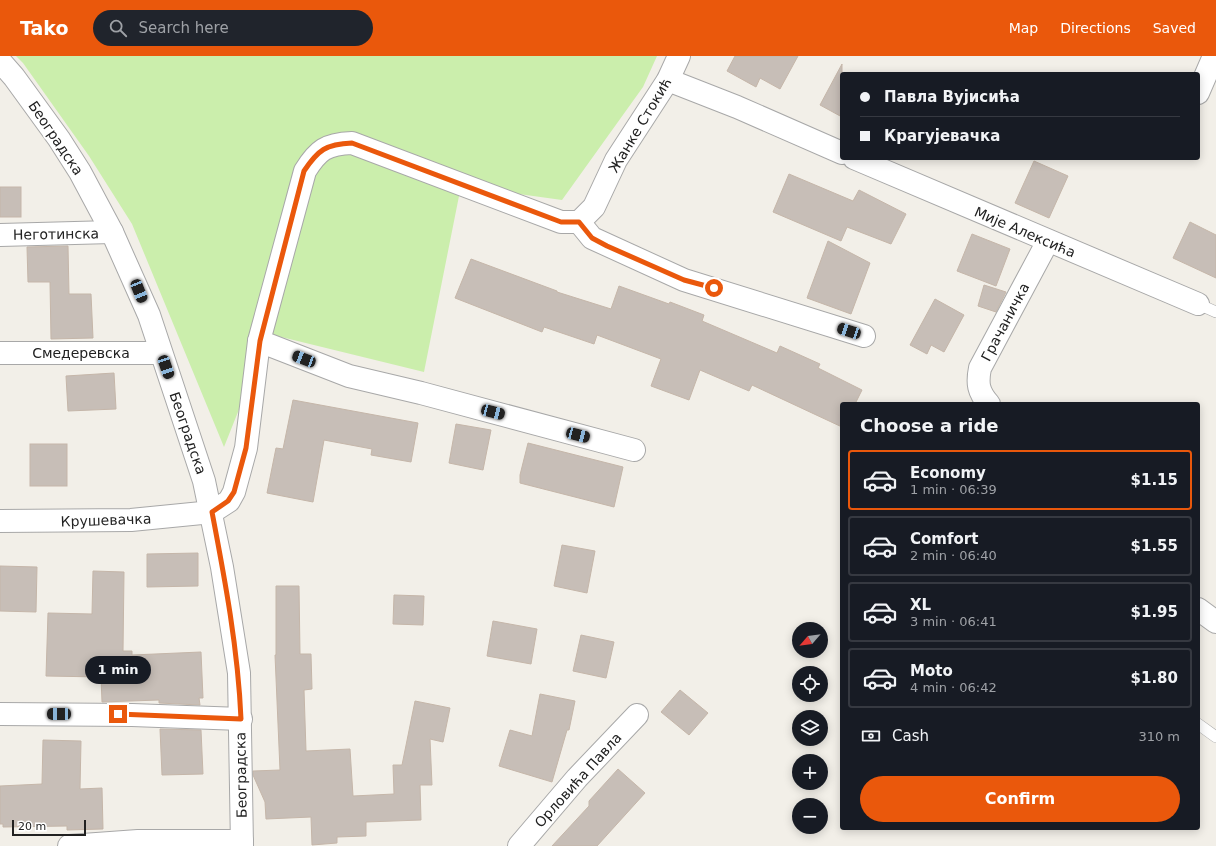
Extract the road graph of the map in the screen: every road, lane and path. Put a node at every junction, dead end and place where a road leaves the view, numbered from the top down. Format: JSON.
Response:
{"nodes":[{"id":1,"x":680,"y":56,"type":"edge"},
{"id":2,"x":1214,"y":56,"type":"edge"},
{"id":3,"x":0,"y":61,"type":"edge"},
{"id":4,"x":668,"y":80,"type":"junction"},
{"id":5,"x":1200,"y":88,"type":"edge"},
{"id":6,"x":840,"y":152,"type":"edge"},
{"id":7,"x":859,"y":160,"type":"edge"},
{"id":8,"x":579,"y":222,"type":"junction"},
{"id":9,"x":112,"y":232,"type":"junction"},
{"id":10,"x":0,"y":235,"type":"edge"},
{"id":11,"x":1048,"y":241,"type":"junction"},
{"id":12,"x":1207,"y":308,"type":"edge"},
{"id":13,"x":864,"y":336,"type":"dead end"},
{"id":14,"x":260,"y":341,"type":"junction"},
{"id":15,"x":0,"y":353,"type":"edge"},
{"id":16,"x":161,"y":353,"type":"junction"},
{"id":17,"x":988,"y":402,"type":"edge"},
{"id":18,"x":634,"y":450,"type":"dead end"},
{"id":19,"x":212,"y":512,"type":"junction"},
{"id":20,"x":0,"y":521,"type":"edge"},
{"id":21,"x":1200,"y":610,"type":"edge"},
{"id":22,"x":1216,"y":622,"type":"edge"},
{"id":23,"x":0,"y":714,"type":"edge"},
{"id":24,"x":637,"y":714,"type":"dead end"},
{"id":25,"x":241,"y":719,"type":"junction"},
{"id":26,"x":1200,"y":725,"type":"edge"},
{"id":27,"x":1216,"y":737,"type":"edge"},
{"id":28,"x":242,"y":843,"type":"edge"},
{"id":29,"x":69,"y":846,"type":"edge"},
{"id":30,"x":520,"y":846,"type":"edge"}],
"edges":[{"from":1,"to":4,"type":"street","name":"Жанке Стокић"},
{"from":2,"to":5,"type":"street"},
{"from":3,"to":9,"type":"street","name":"Београдска"},
{"from":4,"to":6,"type":"street"},
{"from":4,"to":8,"type":"street","name":"Жанке Стокић"},
{"from":7,"to":11,"type":"street","name":"Мије Алексића"},
{"from":8,"to":13,"type":"street"},
{"from":8,"to":14,"type":"street"},
{"from":9,"to":10,"type":"street","name":"Неготинска"},
{"from":9,"to":16,"type":"street","name":"Београдска"},
{"from":11,"to":12,"type":"street","name":"Мије Алексића"},
{"from":11,"to":17,"type":"street","name":"Грачаничка"},
{"from":14,"to":18,"type":"street"},
{"from":14,"to":19,"type":"street"},
{"from":15,"to":16,"type":"street","name":"Смедеревска"},
{"from":16,"to":19,"type":"street","name":"Београдска"},
{"from":19,"to":20,"type":"street","name":"Крушевачка"},
{"from":19,"to":25,"type":"street","name":"Београдска"},
{"from":21,"to":22,"type":"street"},
{"from":23,"to":25,"type":"street"},
{"from":24,"to":30,"type":"street","name":"Орловића Павла"},
{"from":25,"to":28,"type":"street","name":"Београдска"},
{"from":26,"to":27,"type":"lane"},
{"from":28,"to":29,"type":"street"}]}
